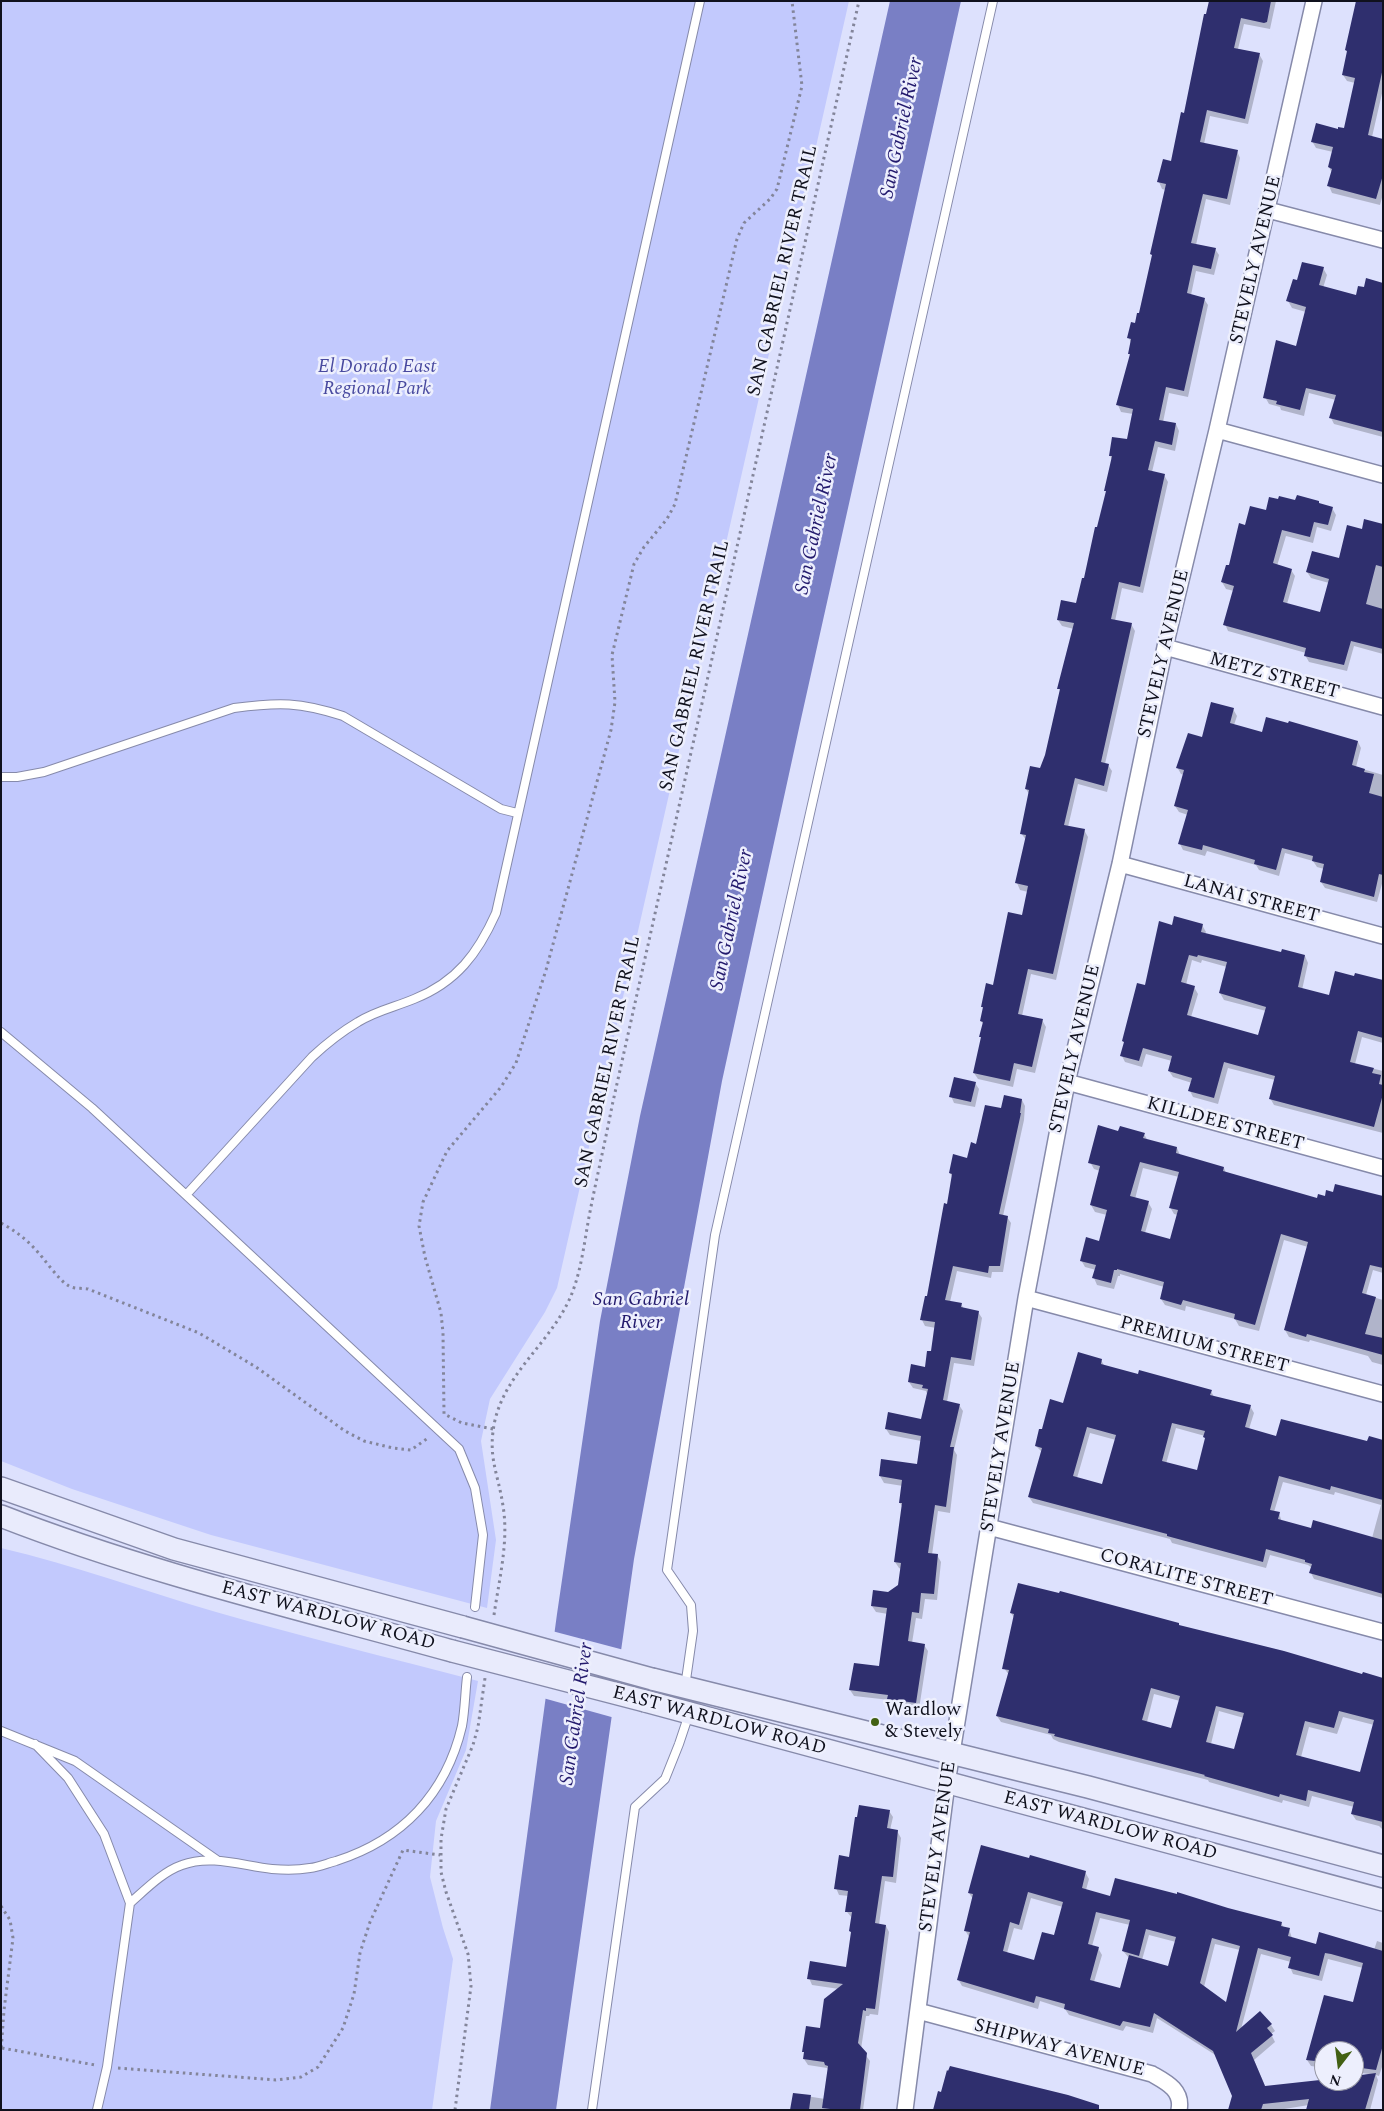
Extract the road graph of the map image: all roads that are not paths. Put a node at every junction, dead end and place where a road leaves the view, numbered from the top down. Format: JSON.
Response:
{"nodes":[{"id":1,"x":700,"y":1,"type":"edge"},
{"id":2,"x":993,"y":1,"type":"edge"},
{"id":3,"x":1314,"y":1,"type":"edge"},
{"id":4,"x":1268,"y":210,"type":"junction"},
{"id":5,"x":1383,"y":240,"type":"edge"},
{"id":6,"x":1217,"y":430,"type":"junction"},
{"id":7,"x":1383,"y":475,"type":"edge"},
{"id":8,"x":1165,"y":647,"type":"junction"},
{"id":9,"x":1383,"y":707,"type":"edge"},
{"id":10,"x":1,"y":778,"type":"edge"},
{"id":11,"x":517,"y":813,"type":"junction"},
{"id":12,"x":1120,"y":864,"type":"junction"},
{"id":13,"x":1383,"y":936,"type":"edge"},
{"id":14,"x":1,"y":1032,"type":"edge"},
{"id":15,"x":1067,"y":1082,"type":"junction"},
{"id":16,"x":1383,"y":1168,"type":"edge"},
{"id":17,"x":186,"y":1195,"type":"junction"},
{"id":18,"x":1026,"y":1298,"type":"junction"},
{"id":19,"x":1383,"y":1394,"type":"edge"},
{"id":20,"x":1,"y":1488,"type":"edge"},
{"id":21,"x":1,"y":1516,"type":"edge"},
{"id":22,"x":989,"y":1527,"type":"junction"},
{"id":23,"x":475,"y":1607,"type":"dead end"},
{"id":24,"x":1383,"y":1632,"type":"edge"},
{"id":25,"x":466,"y":1677,"type":"dead end"},
{"id":26,"x":685,"y":1687,"type":"junction"},
{"id":27,"x":689,"y":1714,"type":"junction"},
{"id":28,"x":1,"y":1731,"type":"edge"},
{"id":29,"x":35,"y":1744,"type":"junction"},
{"id":30,"x":952,"y":1753,"type":"junction"},
{"id":31,"x":947,"y":1783,"type":"junction"},
{"id":32,"x":217,"y":1860,"type":"junction"},
{"id":33,"x":1383,"y":1866,"type":"edge"},
{"id":34,"x":1383,"y":1900,"type":"edge"},
{"id":35,"x":130,"y":1904,"type":"junction"},
{"id":36,"x":918,"y":2011,"type":"junction"},
{"id":37,"x":97,"y":2110,"type":"edge"},
{"id":38,"x":592,"y":2110,"type":"edge"},
{"id":39,"x":905,"y":2110,"type":"edge"},
{"id":40,"x":1179,"y":2110,"type":"edge"}],
"edges":[{"from":1,"to":11,"type":"lane"},
{"from":2,"to":26,"type":"lane"},
{"from":3,"to":4,"type":"street","name":"STEVELY AVENUE"},
{"from":4,"to":5,"type":"street"},
{"from":4,"to":6,"type":"street","name":"STEVELY AVENUE"},
{"from":6,"to":7,"type":"street"},
{"from":6,"to":8,"type":"street","name":"STEVELY AVENUE"},
{"from":8,"to":9,"type":"street","name":"METZ STREET"},
{"from":8,"to":12,"type":"street","name":"STEVELY AVENUE"},
{"from":10,"to":11,"type":"lane"},
{"from":11,"to":17,"type":"lane"},
{"from":12,"to":13,"type":"street","name":"LANAI STREET"},
{"from":12,"to":15,"type":"street","name":"STEVELY AVENUE"},
{"from":14,"to":17,"type":"lane"},
{"from":15,"to":16,"type":"street","name":"KILLDEE STREET"},
{"from":15,"to":18,"type":"street","name":"STEVELY AVENUE"},
{"from":17,"to":23,"type":"lane"},
{"from":18,"to":19,"type":"street","name":"PREMIUM STREET"},
{"from":18,"to":22,"type":"street","name":"STEVELY AVENUE"},
{"from":20,"to":26,"type":"main road","name":"EAST WARDLOW ROAD","bridge":true},
{"from":21,"to":27,"type":"main road","name":"EAST WARDLOW ROAD","bridge":true},
{"from":22,"to":24,"type":"street","name":"CORALITE STREET"},
{"from":22,"to":30,"type":"street","name":"STEVELY AVENUE"},
{"from":25,"to":32,"type":"lane"},
{"from":26,"to":30,"type":"main road","name":"EAST WARDLOW ROAD"},
{"from":27,"to":31,"type":"main road","name":"EAST WARDLOW ROAD"},
{"from":27,"to":38,"type":"lane"},
{"from":28,"to":29,"type":"lane"},
{"from":29,"to":32,"type":"lane"},
{"from":29,"to":35,"type":"lane"},
{"from":30,"to":31,"type":"street","name":"STEVELY AVENUE"},
{"from":30,"to":33,"type":"main road","name":"EAST WARDLOW ROAD"},
{"from":31,"to":34,"type":"main road","name":"EAST WARDLOW ROAD"},
{"from":31,"to":36,"type":"street","name":"STEVELY AVENUE"},
{"from":32,"to":35,"type":"lane"},
{"from":35,"to":37,"type":"lane"},
{"from":36,"to":39,"type":"street","name":"STEVELY AVENUE"},
{"from":36,"to":40,"type":"street","name":"SHIPWAY AVENUE"}]}
